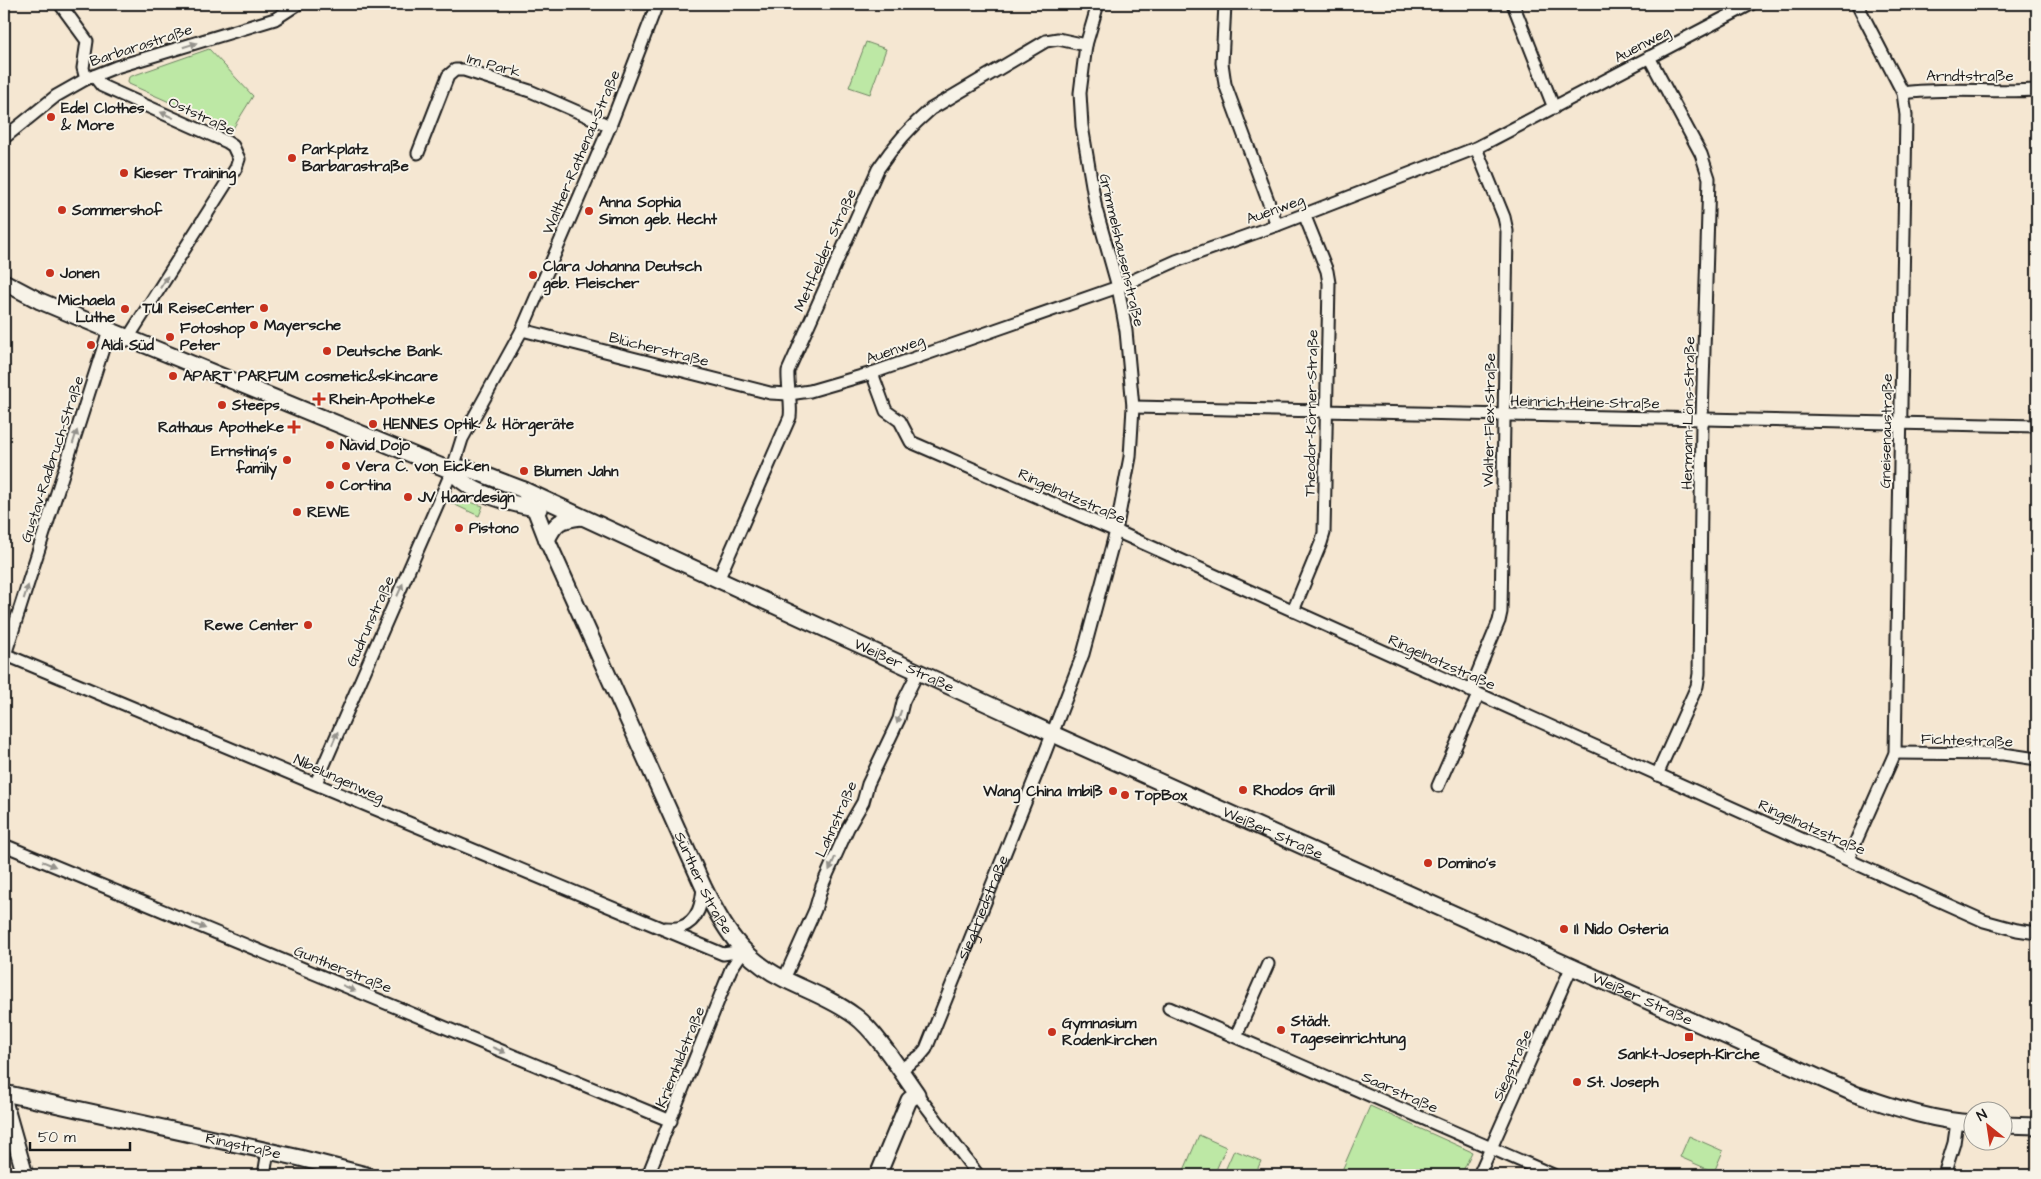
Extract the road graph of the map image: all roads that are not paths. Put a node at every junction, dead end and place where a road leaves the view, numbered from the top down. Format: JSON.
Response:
{"nodes":[{"id":1,"x":60,"y":4,"type":"edge"},
{"id":2,"x":298,"y":4,"type":"edge"},
{"id":3,"x":657,"y":4,"type":"edge"},
{"id":4,"x":1098,"y":4,"type":"edge"},
{"id":5,"x":1225,"y":4,"type":"edge"},
{"id":6,"x":1513,"y":4,"type":"edge"},
{"id":7,"x":1751,"y":4,"type":"edge"},
{"id":8,"x":1857,"y":4,"type":"edge"},
{"id":9,"x":1086,"y":46,"type":"junction"},
{"id":10,"x":1649,"y":57,"type":"junction"},
{"id":11,"x":90,"y":78,"type":"junction"},
{"id":12,"x":2037,"y":90,"type":"edge"},
{"id":13,"x":1903,"y":93,"type":"junction"},
{"id":14,"x":1554,"y":108,"type":"junction"},
{"id":15,"x":610,"y":126,"type":"junction"},
{"id":16,"x":4,"y":138,"type":"edge"},
{"id":17,"x":1476,"y":148,"type":"junction"},
{"id":18,"x":418,"y":153,"type":"dead end"},
{"id":19,"x":1304,"y":214,"type":"junction"},
{"id":20,"x":1277,"y":225,"type":"junction"},
{"id":21,"x":4,"y":282,"type":"edge"},
{"id":22,"x":1118,"y":287,"type":"junction"},
{"id":23,"x":109,"y":330,"type":"junction"},
{"id":24,"x":522,"y":330,"type":"junction"},
{"id":25,"x":128,"y":338,"type":"junction"},
{"id":26,"x":872,"y":373,"type":"junction"},
{"id":27,"x":789,"y":394,"type":"junction"},
{"id":28,"x":1133,"y":407,"type":"junction"},
{"id":29,"x":1326,"y":412,"type":"junction"},
{"id":30,"x":1504,"y":416,"type":"junction"},
{"id":31,"x":1702,"y":419,"type":"junction"},
{"id":32,"x":1901,"y":424,"type":"junction"},
{"id":33,"x":2037,"y":426,"type":"edge"},
{"id":34,"x":452,"y":471,"type":"junction"},
{"id":35,"x":524,"y":490,"type":"junction"},
{"id":36,"x":500,"y":498,"type":"junction"},
{"id":37,"x":535,"y":509,"type":"junction"},
{"id":38,"x":581,"y":517,"type":"junction"},
{"id":39,"x":1116,"y":531,"type":"junction"},
{"id":40,"x":547,"y":540,"type":"junction"},
{"id":41,"x":718,"y":580,"type":"junction"},
{"id":42,"x":1292,"y":611,"type":"junction"},
{"id":43,"x":5,"y":654,"type":"edge"},
{"id":44,"x":918,"y":672,"type":"junction"},
{"id":45,"x":1474,"y":693,"type":"junction"},
{"id":46,"x":1053,"y":734,"type":"junction"},
{"id":47,"x":1895,"y":753,"type":"junction"},
{"id":48,"x":2037,"y":759,"type":"edge"},
{"id":49,"x":1657,"y":775,"type":"junction"},
{"id":50,"x":316,"y":783,"type":"junction"},
{"id":51,"x":1438,"y":786,"type":"dead end"},
{"id":52,"x":4,"y":845,"type":"edge"},
{"id":53,"x":1848,"y":859,"type":"junction"},
{"id":54,"x":703,"y":886,"type":"junction"},
{"id":55,"x":663,"y":928,"type":"junction"},
{"id":56,"x":2037,"y":933,"type":"edge"},
{"id":57,"x":743,"y":951,"type":"junction"},
{"id":58,"x":1268,"y":964,"type":"dead end"},
{"id":59,"x":1572,"y":966,"type":"junction"},
{"id":60,"x":784,"y":979,"type":"junction"},
{"id":61,"x":1169,"y":1008,"type":"dead end"},
{"id":62,"x":1236,"y":1036,"type":"junction"},
{"id":63,"x":900,"y":1070,"type":"junction"},
{"id":64,"x":4,"y":1093,"type":"edge"},
{"id":65,"x":917,"y":1094,"type":"junction"},
{"id":66,"x":4,"y":1101,"type":"edge"},
{"id":67,"x":671,"y":1121,"type":"junction"},
{"id":68,"x":1957,"y":1122,"type":"junction"},
{"id":69,"x":1964,"y":1122,"type":"edge"},
{"id":70,"x":2014,"y":1125,"type":"edge"},
{"id":71,"x":2037,"y":1126,"type":"edge"},
{"id":72,"x":1491,"y":1148,"type":"junction"},
{"id":73,"x":268,"y":1151,"type":"junction"},
{"id":74,"x":25,"y":1175,"type":"edge"},
{"id":75,"x":264,"y":1175,"type":"edge"},
{"id":76,"x":366,"y":1175,"type":"edge"},
{"id":77,"x":648,"y":1175,"type":"edge"},
{"id":78,"x":878,"y":1175,"type":"edge"},
{"id":79,"x":978,"y":1175,"type":"edge"},
{"id":80,"x":1479,"y":1175,"type":"edge"},
{"id":81,"x":1553,"y":1175,"type":"edge"},
{"id":82,"x":1944,"y":1175,"type":"edge"}],
"edges":[{"from":1,"to":11,"type":"street"},
{"from":11,"to":2,"type":"street","name":"Barbarastraße","one_way":true},
{"from":3,"to":15,"type":"street","name":"Walther-Rathenau-Straße"},
{"from":4,"to":9,"type":"street","name":"Grimmelshausenstraße"},
{"from":5,"to":20,"type":"street"},
{"from":6,"to":14,"type":"street"},
{"from":7,"to":10,"type":"street","name":"Auenweg"},
{"from":8,"to":13,"type":"street","name":"Gneisenaustraße"},
{"from":9,"to":22,"type":"street","name":"Grimmelshausenstraße"},
{"from":9,"to":27,"type":"street","name":"Mettfelder Straße"},
{"from":10,"to":14,"type":"street","name":"Auenweg"},
{"from":10,"to":31,"type":"street","name":"Hermann-Löns-Straße"},
{"from":11,"to":16,"type":"street","name":"Barbarastraße"},
{"from":25,"to":11,"type":"street","name":"Oststraße","one_way":true},
{"from":12,"to":13,"type":"street","name":"Arndtstraße"},
{"from":13,"to":32,"type":"street","name":"Gneisenaustraße"},
{"from":14,"to":17,"type":"street","name":"Auenweg"},
{"from":15,"to":18,"type":"street","name":"Im Park"},
{"from":15,"to":24,"type":"street","name":"Walther-Rathenau-Straße"},
{"from":17,"to":19,"type":"street","name":"Auenweg"},
{"from":17,"to":30,"type":"street","name":"Walter-Flex-Straße"},
{"from":19,"to":20,"type":"street","name":"Auenweg"},
{"from":19,"to":29,"type":"street","name":"Theodor-Körner-Straße"},
{"from":20,"to":22,"type":"street","name":"Auenweg"},
{"from":21,"to":23,"type":"street"},
{"from":22,"to":26,"type":"street","name":"Auenweg"},
{"from":22,"to":28,"type":"street","name":"Grimmelshausenstraße"},
{"from":23,"to":25,"type":"street"},
{"from":43,"to":23,"type":"street","name":"Gustav-Radbruch-Straße","one_way":true},
{"from":24,"to":27,"type":"street","name":"Blücherstraße"},
{"from":24,"to":34,"type":"street","name":"Walther-Rathenau-Straße"},
{"from":25,"to":34,"type":"street"},
{"from":26,"to":27,"type":"street","name":"Auenweg"},
{"from":26,"to":39,"type":"street","name":"Ringelnatzstraße"},
{"from":27,"to":41,"type":"street","name":"Mettfelder Straße"},
{"from":28,"to":29,"type":"street","name":"Heinrich-Heine-Straße"},
{"from":28,"to":39,"type":"street","name":"Grimmelshausenstraße"},
{"from":29,"to":30,"type":"street","name":"Heinrich-Heine-Straße"},
{"from":29,"to":42,"type":"street","name":"Theodor-Körner-Straße"},
{"from":30,"to":31,"type":"street","name":"Heinrich-Heine-Straße"},
{"from":30,"to":45,"type":"street","name":"Walter-Flex-Straße"},
{"from":31,"to":32,"type":"street","name":"Heinrich-Heine-Straße"},
{"from":31,"to":49,"type":"street","name":"Hermann-Löns-Straße"},
{"from":32,"to":33,"type":"street","name":"Heinrich-Heine-Straße"},
{"from":32,"to":47,"type":"street","name":"Gneisenaustraße"},
{"from":34,"to":35,"type":"street","name":"Weißer Straße"},
{"from":34,"to":36,"type":"street","name":"Weißer Straße"},
{"from":50,"to":34,"type":"street","name":"Gudrunstraße","one_way":true},
{"from":35,"to":37,"type":"street","name":"Sürther Straße"},
{"from":35,"to":38,"type":"street","name":"Weißer Straße"},
{"from":36,"to":37,"type":"street","name":"Weißer Straße"},
{"from":36,"to":40,"type":"street"},
{"from":37,"to":38,"type":"street","name":"Weißer Straße"},
{"from":37,"to":40,"type":"street","name":"Sürther Straße"},
{"from":38,"to":40,"type":"street"},
{"from":38,"to":41,"type":"street","name":"Weißer Straße"},
{"from":39,"to":42,"type":"street","name":"Ringelnatzstraße"},
{"from":39,"to":46,"type":"street","name":"Grimmelshausenstraße"},
{"from":40,"to":54,"type":"street","name":"Sürther Straße"},
{"from":41,"to":44,"type":"street","name":"Weißer Straße"},
{"from":42,"to":45,"type":"street","name":"Ringelnatzstraße"},
{"from":43,"to":50,"type":"street","name":"Nibelungenweg"},
{"from":44,"to":46,"type":"street","name":"Weißer Straße"},
{"from":44,"to":60,"type":"street","name":"Lahnstraße","one_way":true},
{"from":45,"to":49,"type":"street","name":"Ringelnatzstraße"},
{"from":45,"to":51,"type":"street","name":"Walter-Flex-Straße"},
{"from":46,"to":59,"type":"street","name":"Weißer Straße"},
{"from":46,"to":63,"type":"street","name":"Siegfriedstraße"},
{"from":47,"to":48,"type":"street","name":"Fichtestraße"},
{"from":47,"to":53,"type":"street","name":"Gneisenaustraße"},
{"from":49,"to":53,"type":"street","name":"Ringelnatzstraße"},
{"from":50,"to":55,"type":"street","name":"Nibelungenweg"},
{"from":52,"to":67,"type":"street","name":"Guntherstraße","one_way":true},
{"from":53,"to":56,"type":"street","name":"Ringelnatzstraße"},
{"from":54,"to":55,"type":"street"},
{"from":54,"to":57,"type":"street","name":"Sürther Straße"},
{"from":55,"to":57,"type":"street","name":"Nibelungenweg"},
{"from":57,"to":60,"type":"street","name":"Sürther Straße"},
{"from":57,"to":67,"type":"street","name":"Kriemhildstraße"},
{"from":58,"to":62,"type":"street"},
{"from":59,"to":68,"type":"street","name":"Weißer Straße"},
{"from":59,"to":72,"type":"street","name":"Siegstraße"},
{"from":60,"to":63,"type":"street","name":"Sürther Straße"},
{"from":61,"to":62,"type":"street","name":"Saarstraße"},
{"from":62,"to":72,"type":"street","name":"Saarstraße"},
{"from":63,"to":65,"type":"street","name":"Sürther Straße"},
{"from":64,"to":73,"type":"street","name":"Ringstraße"},
{"from":65,"to":78,"type":"street"},
{"from":65,"to":79,"type":"street","name":"Sürther Straße"},
{"from":66,"to":74,"type":"street"},
{"from":67,"to":77,"type":"street","name":"Kriemhildstraße"},
{"from":68,"to":69,"type":"street","name":"Weißer Straße"},
{"from":68,"to":82,"type":"street"},
{"from":70,"to":71,"type":"street"},
{"from":72,"to":80,"type":"street","name":"Siegstraße"},
{"from":72,"to":81,"type":"street","name":"Saarstraße"},
{"from":73,"to":75,"type":"street"},
{"from":73,"to":76,"type":"street","name":"Ringstraße"}]}
